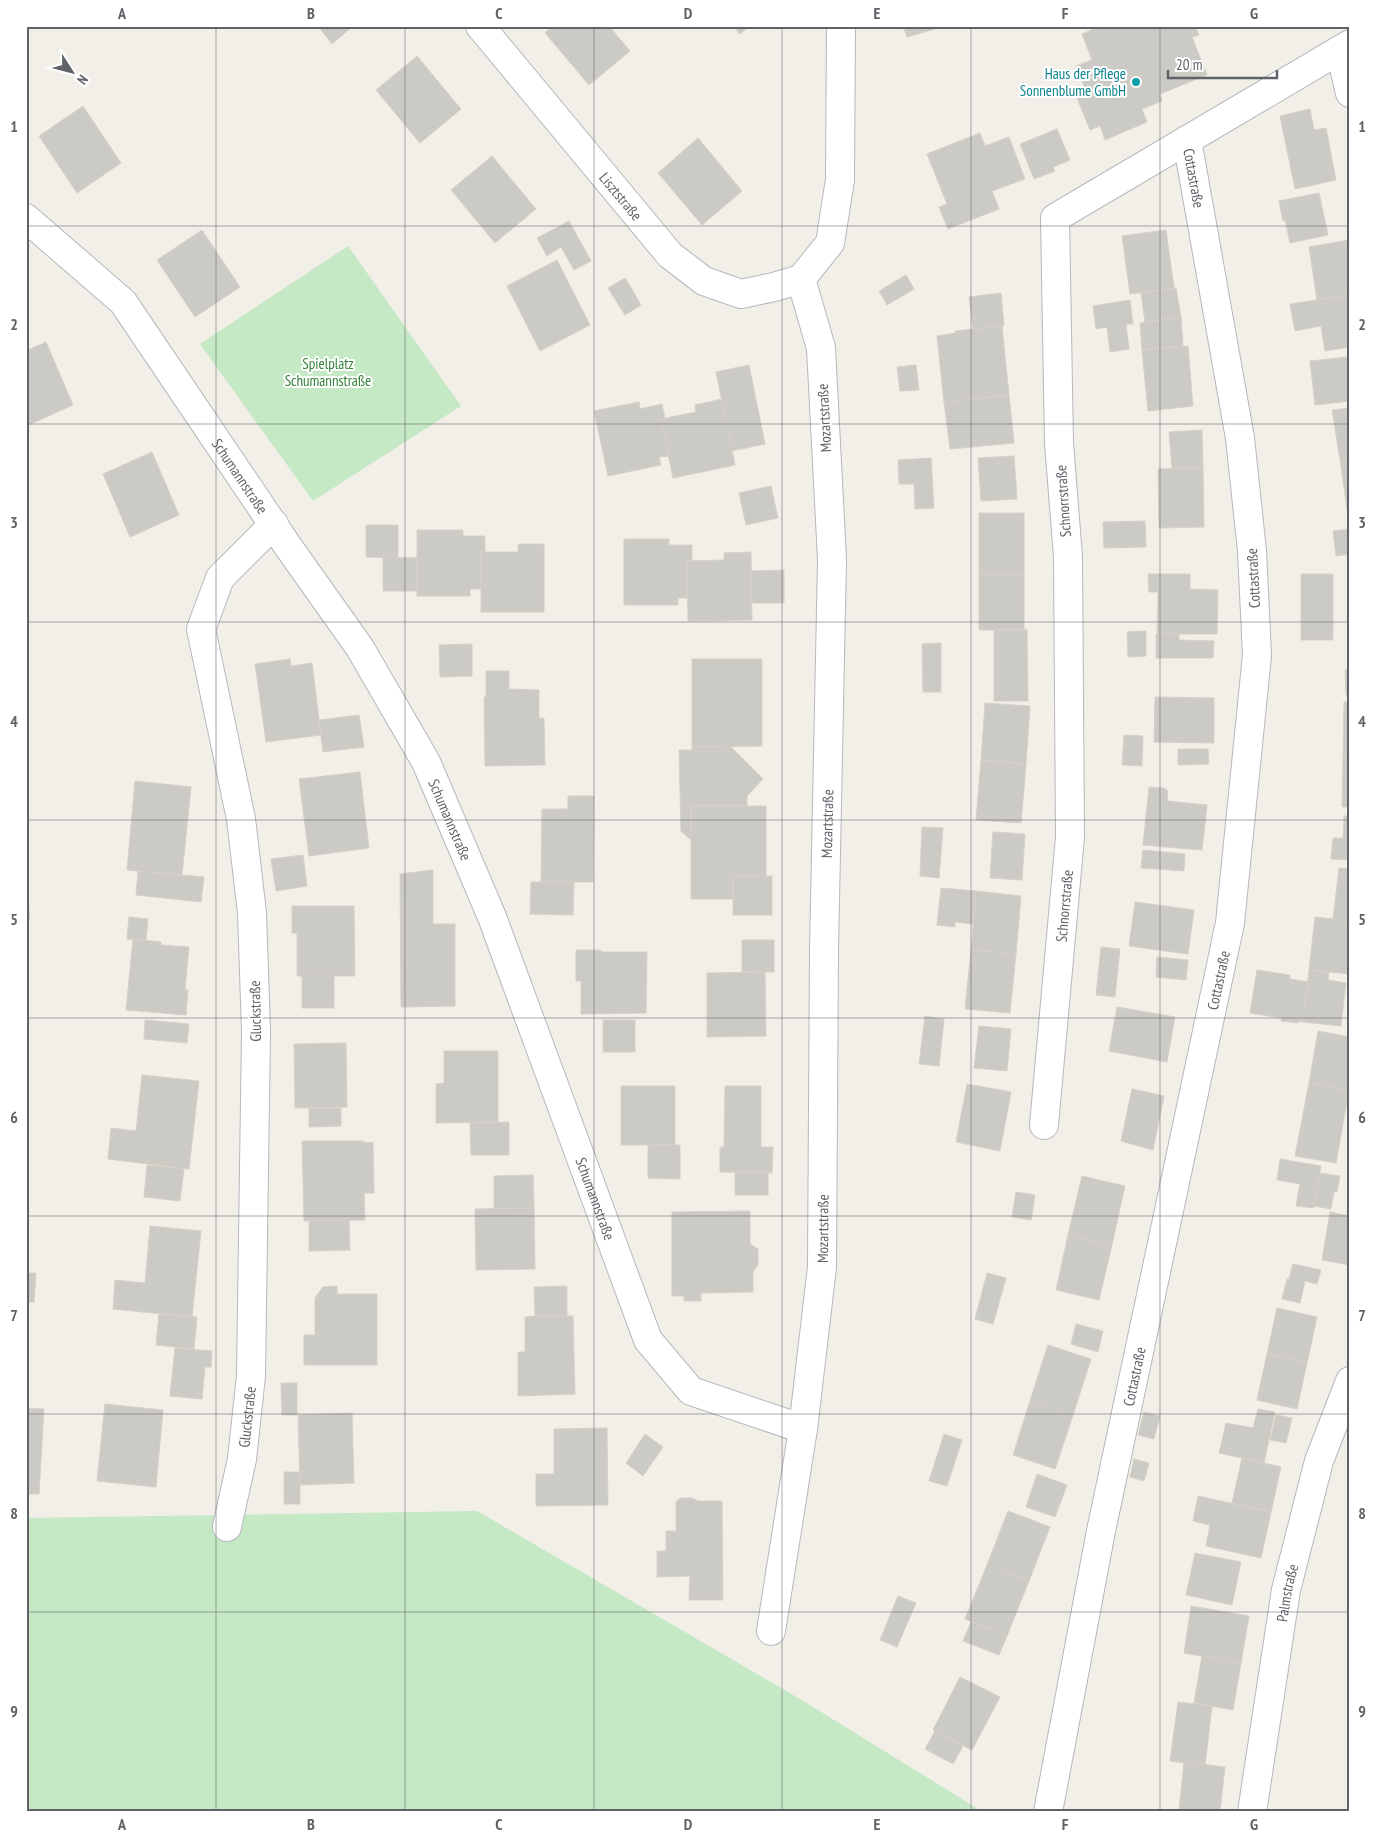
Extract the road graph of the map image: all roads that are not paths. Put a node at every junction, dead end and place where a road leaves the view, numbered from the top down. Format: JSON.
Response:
{"nodes":[{"id":1,"x":480,"y":26,"type":"edge"},
{"id":2,"x":841,"y":26,"type":"edge"},
{"id":3,"x":1345,"y":47,"type":"edge"},
{"id":4,"x":1350,"y":93,"type":"edge"},
{"id":5,"x":1187,"y":140,"type":"junction"},
{"id":6,"x":26,"y":218,"type":"edge"},
{"id":7,"x":801,"y":279,"type":"junction"},
{"id":8,"x":274,"y":524,"type":"junction"},
{"id":9,"x":1044,"y":1125,"type":"dead end"},
{"id":10,"x":1350,"y":1380,"type":"edge"},
{"id":11,"x":803,"y":1429,"type":"junction"},
{"id":12,"x":227,"y":1527,"type":"dead end"},
{"id":13,"x":771,"y":1631,"type":"dead end"},
{"id":14,"x":1048,"y":1812,"type":"edge"},
{"id":15,"x":1252,"y":1812,"type":"edge"}],
"edges":[{"from":1,"to":7,"type":"street","name":"Lisztstraße"},
{"from":2,"to":7,"type":"street"},
{"from":3,"to":4,"type":"street"},
{"from":3,"to":5,"type":"street","name":"Schnorrstraße"},
{"from":5,"to":9,"type":"street","name":"Schnorrstraße"},
{"from":5,"to":14,"type":"street","name":"Cottastraße"},
{"from":6,"to":8,"type":"street","name":"Schumannstraße"},
{"from":7,"to":11,"type":"street","name":"Mozartstraße"},
{"from":8,"to":11,"type":"street","name":"Schumannstraße"},
{"from":8,"to":12,"type":"street","name":"Gluckstraße"},
{"from":10,"to":15,"type":"street","name":"Palmstraße"},
{"from":11,"to":13,"type":"street","name":"Mozartstraße"}]}
